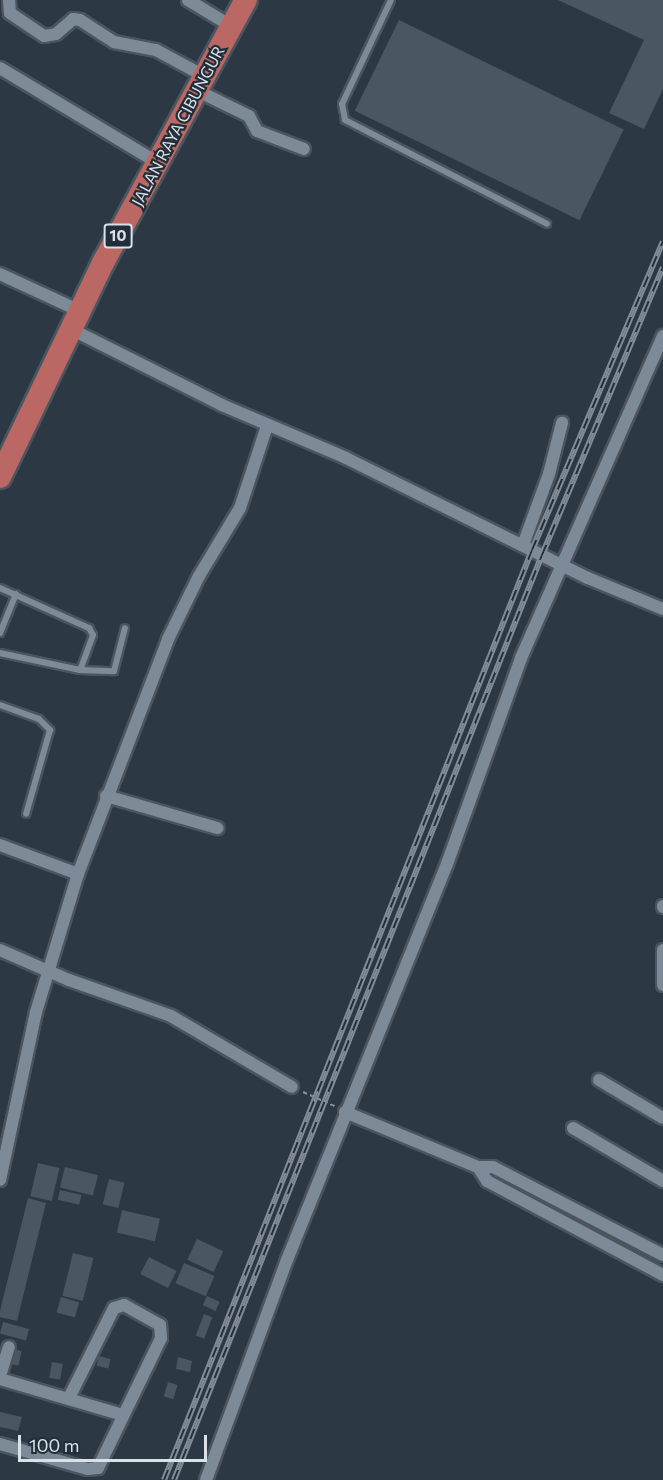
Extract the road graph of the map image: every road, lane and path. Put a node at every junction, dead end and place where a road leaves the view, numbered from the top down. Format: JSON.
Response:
{"nodes":[{"id":1,"x":9,"y":0,"type":"edge"},
{"id":2,"x":188,"y":0,"type":"edge"},
{"id":3,"x":246,"y":0,"type":"edge"},
{"id":4,"x":391,"y":0,"type":"edge"},
{"id":5,"x":231,"y":26,"type":"junction"},
{"id":6,"x":0,"y":68,"type":"edge"},
{"id":7,"x":202,"y":84,"type":"junction"},
{"id":8,"x":303,"y":149,"type":"dead end"},
{"id":9,"x":158,"y":163,"type":"junction"},
{"id":10,"x":547,"y":224,"type":"dead end"},
{"id":11,"x":0,"y":274,"type":"edge"},
{"id":12,"x":76,"y":320,"type":"junction"},
{"id":13,"x":663,"y":336,"type":"edge"},
{"id":14,"x":561,"y":423,"type":"dead end"},
{"id":15,"x":267,"y":426,"type":"junction"},
{"id":16,"x":1,"y":469,"type":"edge"},
{"id":17,"x":523,"y":545,"type":"junction"},
{"id":18,"x":561,"y":565,"type":"junction"},
{"id":19,"x":0,"y":588,"type":"edge"},
{"id":20,"x":16,"y":594,"type":"junction"},
{"id":21,"x":663,"y":609,"type":"edge"},
{"id":22,"x":125,"y":628,"type":"dead end"},
{"id":23,"x":0,"y":633,"type":"edge"},
{"id":24,"x":0,"y":653,"type":"edge"},
{"id":25,"x":80,"y":670,"type":"junction"},
{"id":26,"x":0,"y":705,"type":"edge"},
{"id":27,"x":106,"y":796,"type":"junction"},
{"id":28,"x":26,"y":814,"type":"dead end"},
{"id":29,"x":217,"y":828,"type":"dead end"},
{"id":30,"x":0,"y":844,"type":"edge"},
{"id":31,"x":78,"y":874,"type":"junction"},
{"id":32,"x":0,"y":950,"type":"edge"},
{"id":33,"x":663,"y":950,"type":"edge"},
{"id":34,"x":48,"y":971,"type":"junction"},
{"id":35,"x":663,"y":985,"type":"edge"},
{"id":36,"x":599,"y":1080,"type":"dead end"},
{"id":37,"x":292,"y":1087,"type":"joint"},
{"id":38,"x":345,"y":1112,"type":"junction"},
{"id":39,"x":663,"y":1118,"type":"edge"},
{"id":40,"x":573,"y":1128,"type":"dead end"},
{"id":41,"x":478,"y":1167,"type":"junction"},
{"id":42,"x":0,"y":1180,"type":"edge"},
{"id":43,"x":663,"y":1181,"type":"edge"},
{"id":44,"x":663,"y":1255,"type":"edge"},
{"id":45,"x":663,"y":1275,"type":"edge"},
{"id":46,"x":9,"y":1347,"type":"dead end"},
{"id":47,"x":0,"y":1378,"type":"edge"},
{"id":48,"x":69,"y":1398,"type":"junction"},
{"id":49,"x":123,"y":1415,"type":"junction"},
{"id":50,"x":0,"y":1444,"type":"edge"},
{"id":51,"x":206,"y":1480,"type":"edge"}],
"edges":[{"from":1,"to":7,"type":"street"},
{"from":2,"to":5,"type":"street"},
{"from":3,"to":5,"type":"highway","name":"JALAN RAYA CIBUNGUR","number":"10"},
{"from":4,"to":10,"type":"lane"},
{"from":5,"to":7,"type":"highway","name":"JALAN RAYA CIBUNGUR","number":"10"},
{"from":6,"to":9,"type":"street"},
{"from":7,"to":8,"type":"street"},
{"from":7,"to":9,"type":"highway","name":"JALAN RAYA CIBUNGUR","number":"10"},
{"from":9,"to":12,"type":"highway","name":"JALAN RAYA CIBUNGUR","number":"10"},
{"from":11,"to":12,"type":"street"},
{"from":12,"to":15,"type":"street"},
{"from":12,"to":16,"type":"highway","name":"JALAN RAYA CIBUNGUR","number":"10"},
{"from":13,"to":18,"type":"street"},
{"from":14,"to":17,"type":"street"},
{"from":15,"to":17,"type":"street"},
{"from":15,"to":27,"type":"street"},
{"from":17,"to":18,"type":"street"},
{"from":18,"to":21,"type":"street"},
{"from":18,"to":38,"type":"street"},
{"from":19,"to":20,"type":"lane"},
{"from":20,"to":23,"type":"lane"},
{"from":20,"to":25,"type":"lane"},
{"from":22,"to":25,"type":"lane"},
{"from":24,"to":25,"type":"lane"},
{"from":26,"to":28,"type":"lane"},
{"from":27,"to":29,"type":"street"},
{"from":27,"to":31,"type":"street"},
{"from":30,"to":31,"type":"street"},
{"from":31,"to":34,"type":"street"},
{"from":32,"to":34,"type":"street"},
{"from":33,"to":35,"type":"street"},
{"from":34,"to":37,"type":"street"},
{"from":34,"to":42,"type":"street"},
{"from":36,"to":39,"type":"street"},
{"from":37,"to":38,"type":"path"},
{"from":38,"to":41,"type":"street"},
{"from":38,"to":51,"type":"street"},
{"from":40,"to":43,"type":"street"},
{"from":41,"to":44,"type":"street"},
{"from":41,"to":45,"type":"street"},
{"from":46,"to":47,"type":"street"},
{"from":47,"to":48,"type":"street"},
{"from":48,"to":49,"type":"street"},
{"from":48,"to":49,"type":"street"},
{"from":49,"to":50,"type":"street"}]}
